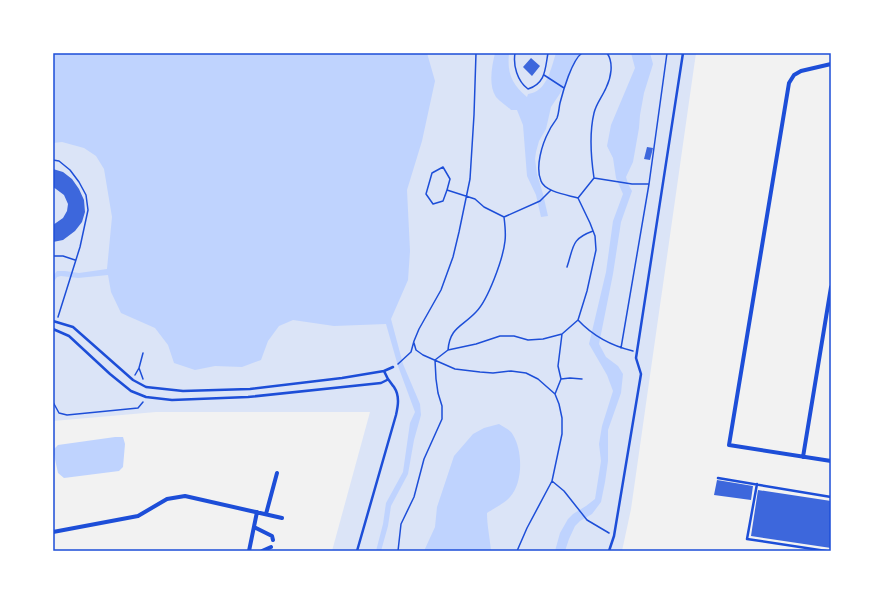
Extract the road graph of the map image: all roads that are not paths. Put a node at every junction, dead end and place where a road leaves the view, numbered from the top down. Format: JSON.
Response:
{"nodes":[{"id":1,"x":682,"y":53,"type":"edge"},
{"id":2,"x":831,"y":64,"type":"edge"},
{"id":3,"x":831,"y":287,"type":"edge"},
{"id":4,"x":55,"y":321,"type":"edge"},
{"id":5,"x":53,"y":329,"type":"edge"},
{"id":6,"x":393,"y":367,"type":"road end"},
{"id":7,"x":384,"y":371,"type":"junction"},
{"id":8,"x":387,"y":380,"type":"junction"},
{"id":9,"x":803,"y":457,"type":"junction"},
{"id":10,"x":831,"y":461,"type":"edge"},
{"id":11,"x":277,"y":473,"type":"dead end"},
{"id":12,"x":718,"y":478,"type":"dead end"},
{"id":13,"x":756,"y":484,"type":"junction"},
{"id":14,"x":831,"y":497,"type":"edge"},
{"id":15,"x":257,"y":512,"type":"junction"},
{"id":16,"x":266,"y":514,"type":"junction"},
{"id":17,"x":282,"y":518,"type":"dead end"},
{"id":18,"x":254,"y":527,"type":"junction"},
{"id":19,"x":53,"y":532,"type":"edge"},
{"id":20,"x":273,"y":540,"type":"dead end"},
{"id":21,"x":271,"y":547,"type":"dead end"},
{"id":22,"x":249,"y":551,"type":"edge"},
{"id":23,"x":262,"y":551,"type":"edge"},
{"id":24,"x":357,"y":551,"type":"edge"},
{"id":25,"x":609,"y":551,"type":"edge"},
{"id":26,"x":826,"y":551,"type":"edge"}],
"edges":[{"from":1,"to":25,"type":"lane"},
{"from":2,"to":9,"type":"street"},
{"from":3,"to":9,"type":"street"},
{"from":4,"to":7,"type":"lane"},
{"from":5,"to":8,"type":"lane"},
{"from":6,"to":7,"type":"lane"},
{"from":7,"to":8,"type":"lane"},
{"from":8,"to":24,"type":"lane"},
{"from":9,"to":10,"type":"street"},
{"from":11,"to":16,"type":"street"},
{"from":12,"to":13,"type":"lane"},
{"from":13,"to":14,"type":"lane"},
{"from":13,"to":26,"type":"lane"},
{"from":15,"to":16,"type":"street"},
{"from":15,"to":18,"type":"street"},
{"from":15,"to":19,"type":"street"},
{"from":16,"to":17,"type":"street"},
{"from":18,"to":20,"type":"street"},
{"from":18,"to":22,"type":"street"},
{"from":21,"to":23,"type":"street"}]}
